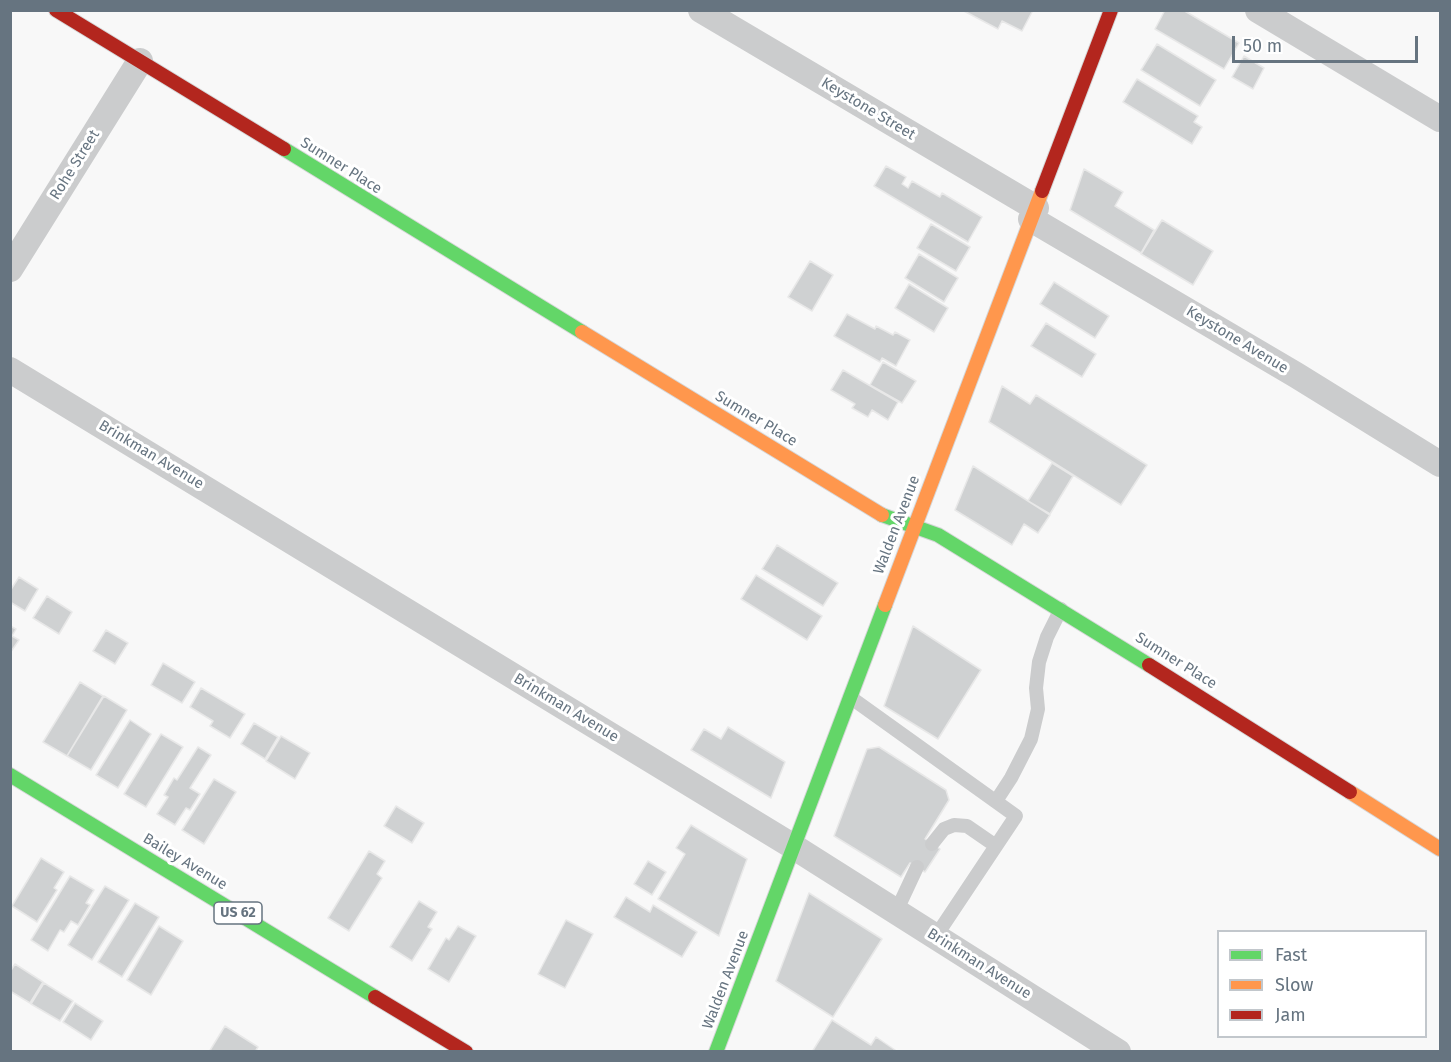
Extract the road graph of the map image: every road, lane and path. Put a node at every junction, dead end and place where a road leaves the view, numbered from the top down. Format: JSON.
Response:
{"nodes":[{"id":1,"x":56,"y":10,"type":"edge"},
{"id":2,"x":700,"y":10,"type":"edge"},
{"id":3,"x":1111,"y":10,"type":"edge"},
{"id":4,"x":1258,"y":10,"type":"edge"},
{"id":5,"x":140,"y":61,"type":"junction"},
{"id":6,"x":1440,"y":119,"type":"edge"},
{"id":7,"x":1034,"y":214,"type":"junction"},
{"id":8,"x":10,"y":269,"type":"edge"},
{"id":9,"x":10,"y":370,"type":"edge"},
{"id":10,"x":1440,"y":464,"type":"edge"},
{"id":11,"x":914,"y":527,"type":"junction"},
{"id":12,"x":1062,"y":609,"type":"junction"},
{"id":13,"x":850,"y":697,"type":"junction"},
{"id":14,"x":10,"y":775,"type":"edge"},
{"id":15,"x":996,"y":801,"type":"junction"},
{"id":16,"x":932,"y":844,"type":"dead end"},
{"id":17,"x":996,"y":846,"type":"junction"},
{"id":18,"x":794,"y":847,"type":"junction"},
{"id":19,"x":1440,"y":849,"type":"edge"},
{"id":20,"x":917,"y":867,"type":"dead end"},
{"id":21,"x":896,"y":912,"type":"junction"},
{"id":22,"x":936,"y":936,"type":"junction"},
{"id":23,"x":466,"y":1052,"type":"edge"},
{"id":24,"x":716,"y":1052,"type":"edge"},
{"id":25,"x":1118,"y":1052,"type":"edge"}],
"edges":[{"from":1,"to":5,"type":"main road","name":"Sumner Place"},
{"from":2,"to":7,"type":"street","name":"Keystone Street"},
{"from":3,"to":7,"type":"main road","name":"Walden Avenue"},
{"from":4,"to":6,"type":"street"},
{"from":5,"to":8,"type":"street","name":"Rohe Street"},
{"from":5,"to":11,"type":"main road","name":"Sumner Place"},
{"from":7,"to":10,"type":"street","name":"Keystone Avenue"},
{"from":7,"to":11,"type":"main road","name":"Walden Avenue"},
{"from":9,"to":18,"type":"street","name":"Brinkman Avenue"},
{"from":11,"to":12,"type":"main road","name":"Sumner Place"},
{"from":11,"to":13,"type":"main road","name":"Walden Avenue"},
{"from":12,"to":15,"type":"lane"},
{"from":12,"to":19,"type":"main road","name":"Sumner Place"},
{"from":13,"to":15,"type":"lane"},
{"from":13,"to":18,"type":"main road","name":"Walden Avenue"},
{"from":14,"to":23,"type":"main road","name":"Bailey Avenue","number":"US 62"},
{"from":15,"to":17,"type":"lane"},
{"from":16,"to":17,"type":"lane"},
{"from":17,"to":22,"type":"lane"},
{"from":18,"to":21,"type":"street","name":"Brinkman Avenue"},
{"from":18,"to":24,"type":"main road","name":"Walden Avenue"},
{"from":20,"to":21,"type":"lane"},
{"from":21,"to":22,"type":"street","name":"Brinkman Avenue"},
{"from":22,"to":25,"type":"street","name":"Brinkman Avenue"}]}
